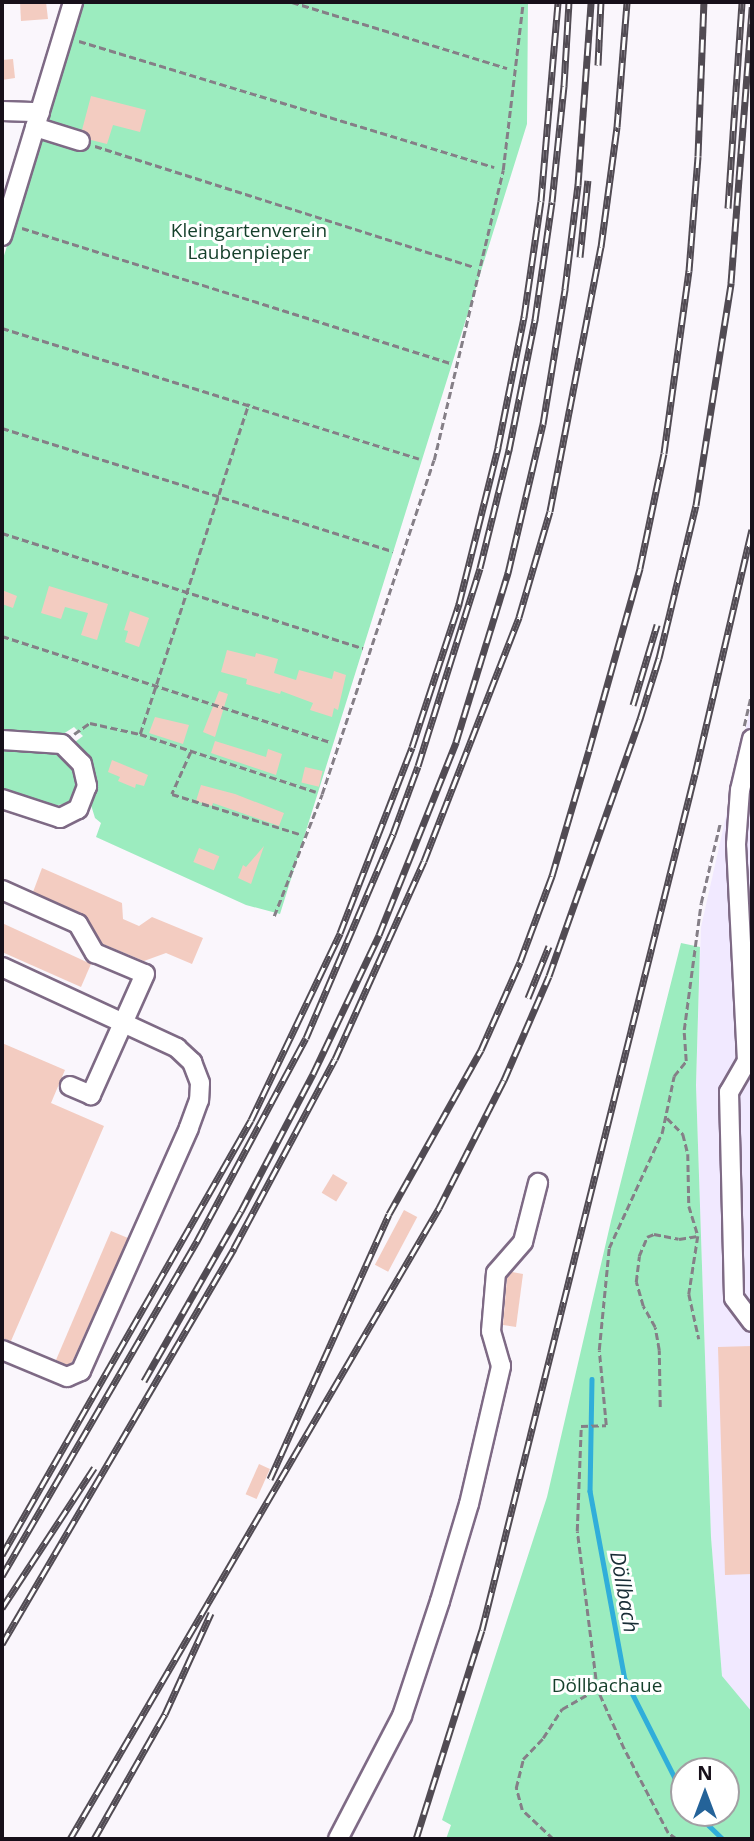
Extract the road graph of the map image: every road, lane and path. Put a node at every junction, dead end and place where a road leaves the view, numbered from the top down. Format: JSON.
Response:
{"nodes":[{"id":1,"x":73,"y":2,"type":"edge"},
{"id":2,"x":292,"y":2,"type":"edge"},
{"id":3,"x":523,"y":2,"type":"edge"},
{"id":4,"x":63,"y":36,"type":"junction"},
{"id":5,"x":507,"y":68,"type":"dead end"},
{"id":6,"x":2,"y":111,"type":"edge"},
{"id":7,"x":38,"y":119,"type":"junction"},
{"id":8,"x":80,"y":141,"type":"joint"},
{"id":9,"x":494,"y":167,"type":"dead end"},
{"id":10,"x":4,"y":229,"type":"edge"},
{"id":11,"x":471,"y":266,"type":"dead end"},
{"id":12,"x":2,"y":328,"type":"edge"},
{"id":13,"x":450,"y":363,"type":"dead end"},
{"id":14,"x":248,"y":403,"type":"junction"},
{"id":15,"x":2,"y":428,"type":"edge"},
{"id":16,"x":419,"y":459,"type":"dead end"},
{"id":17,"x":219,"y":498,"type":"junction"},
{"id":18,"x":2,"y":533,"type":"edge"},
{"id":19,"x":393,"y":551,"type":"dead end"},
{"id":20,"x":187,"y":591,"type":"junction"},
{"id":21,"x":2,"y":636,"type":"edge"},
{"id":22,"x":363,"y":648,"type":"dead end"},
{"id":23,"x":156,"y":684,"type":"junction"},
{"id":24,"x":752,"y":692,"type":"edge"},
{"id":25,"x":139,"y":734,"type":"junction"},
{"id":26,"x":746,"y":738,"type":"edge"},
{"id":27,"x":2,"y":740,"type":"edge"},
{"id":28,"x":330,"y":742,"type":"dead end"},
{"id":29,"x":62,"y":744,"type":"junction"},
{"id":30,"x":191,"y":752,"type":"junction"},
{"id":31,"x":316,"y":792,"type":"dead end"},
{"id":32,"x":2,"y":799,"type":"edge"},
{"id":33,"x":722,"y":817,"type":"dead end"},
{"id":34,"x":300,"y":834,"type":"dead end"},
{"id":35,"x":2,"y":890,"type":"edge"},
{"id":36,"x":274,"y":916,"type":"dead end"},
{"id":37,"x":2,"y":967,"type":"edge"},
{"id":38,"x":125,"y":1023,"type":"junction"},
{"id":39,"x":70,"y":1086,"type":"dead end"},
{"id":40,"x":666,"y":1118,"type":"junction"},
{"id":41,"x":538,"y":1183,"type":"dead end"},
{"id":42,"x":698,"y":1236,"type":"junction"},
{"id":43,"x":752,"y":1322,"type":"edge"},
{"id":44,"x":699,"y":1339,"type":"dead end"},
{"id":45,"x":2,"y":1350,"type":"edge"},
{"id":46,"x":660,"y":1407,"type":"dead end"},
{"id":47,"x":597,"y":1689,"type":"junction"},
{"id":48,"x":338,"y":1839,"type":"edge"},
{"id":49,"x":553,"y":1839,"type":"edge"},
{"id":50,"x":676,"y":1839,"type":"edge"}],
"edges":[{"from":1,"to":4,"type":"street"},
{"from":2,"to":5,"type":"path"},
{"from":3,"to":36,"type":"path"},
{"from":4,"to":7,"type":"street"},
{"from":4,"to":9,"type":"path"},
{"from":6,"to":7,"type":"street"},
{"from":7,"to":8,"type":"street"},
{"from":7,"to":10,"type":"street"},
{"from":8,"to":11,"type":"path"},
{"from":10,"to":13,"type":"path"},
{"from":12,"to":14,"type":"path"},
{"from":14,"to":16,"type":"path"},
{"from":14,"to":17,"type":"path"},
{"from":15,"to":17,"type":"path"},
{"from":17,"to":19,"type":"path"},
{"from":17,"to":20,"type":"path"},
{"from":18,"to":20,"type":"path"},
{"from":20,"to":22,"type":"path"},
{"from":20,"to":23,"type":"path"},
{"from":21,"to":23,"type":"path"},
{"from":23,"to":25,"type":"path"},
{"from":23,"to":28,"type":"path"},
{"from":24,"to":26,"type":"path"},
{"from":25,"to":29,"type":"path"},
{"from":25,"to":30,"type":"path"},
{"from":26,"to":43,"type":"street"},
{"from":27,"to":29,"type":"street"},
{"from":29,"to":32,"type":"street"},
{"from":30,"to":31,"type":"path"},
{"from":30,"to":34,"type":"path"},
{"from":33,"to":40,"type":"path"},
{"from":35,"to":38,"type":"street"},
{"from":37,"to":38,"type":"street"},
{"from":38,"to":39,"type":"street"},
{"from":38,"to":45,"type":"street"},
{"from":40,"to":42,"type":"path"},
{"from":40,"to":47,"type":"path"},
{"from":41,"to":48,"type":"street"},
{"from":42,"to":44,"type":"path"},
{"from":42,"to":46,"type":"path"},
{"from":47,"to":49,"type":"path"},
{"from":47,"to":50,"type":"path"}]}
